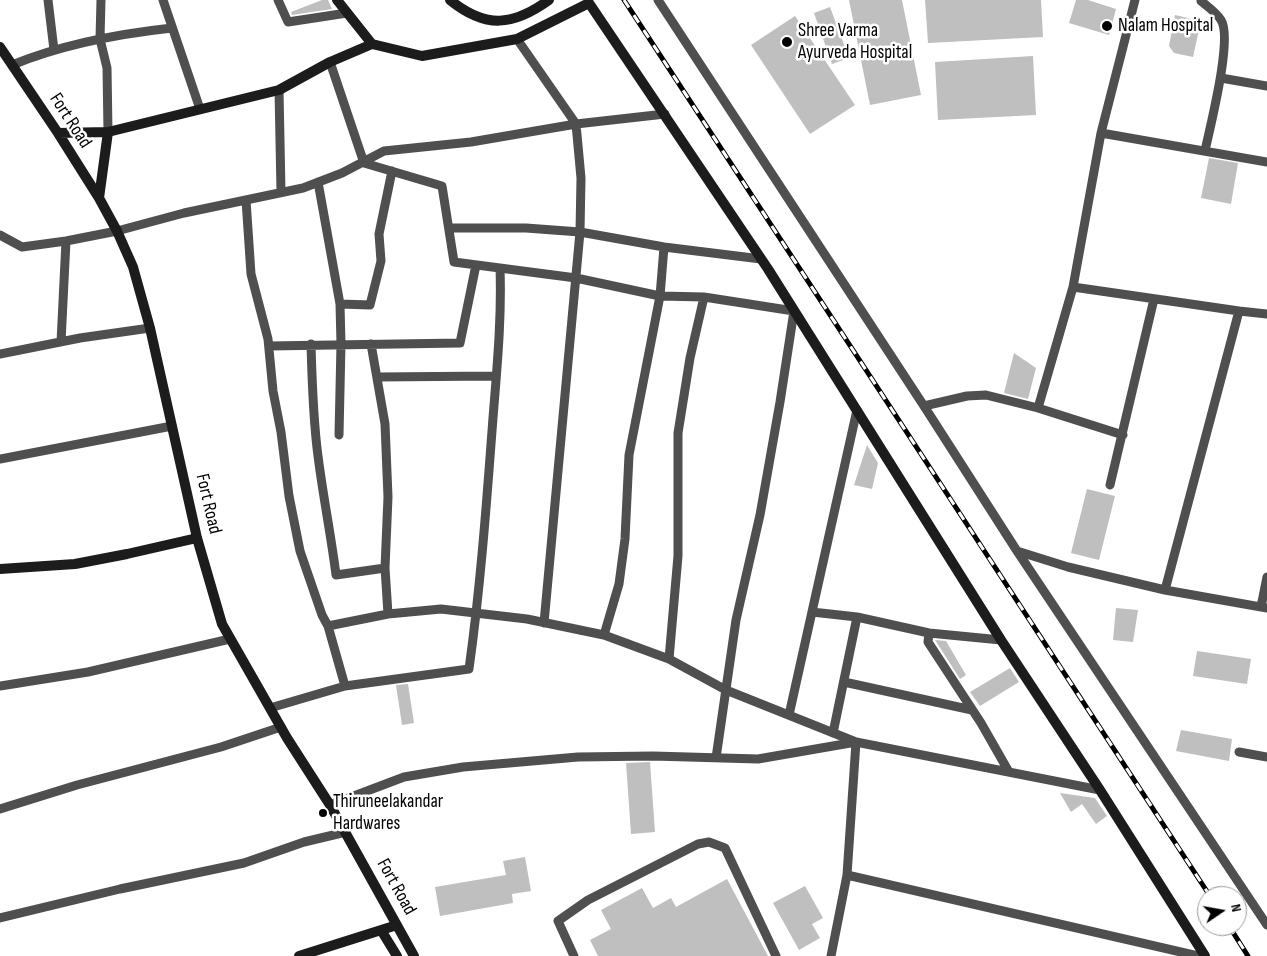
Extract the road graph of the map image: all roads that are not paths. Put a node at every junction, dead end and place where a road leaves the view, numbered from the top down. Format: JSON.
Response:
{"nodes":[{"id":1,"x":48,"y":0,"type":"edge"},
{"id":2,"x":101,"y":0,"type":"edge"},
{"id":3,"x":163,"y":0,"type":"edge"},
{"id":4,"x":278,"y":0,"type":"edge"},
{"id":5,"x":338,"y":0,"type":"edge"},
{"id":6,"x":450,"y":0,"type":"edge"},
{"id":7,"x":549,"y":0,"type":"edge"},
{"id":8,"x":658,"y":0,"type":"edge"},
{"id":9,"x":1135,"y":0,"type":"edge"},
{"id":10,"x":1199,"y":0,"type":"edge"},
{"id":11,"x":347,"y":14,"type":"junction"},
{"id":12,"x":172,"y":28,"type":"junction"},
{"id":13,"x":100,"y":39,"type":"junction"},
{"id":14,"x":517,"y":39,"type":"junction"},
{"id":15,"x":372,"y":44,"type":"junction"},
{"id":16,"x":0,"y":48,"type":"edge"},
{"id":17,"x":54,"y":50,"type":"junction"},
{"id":18,"x":330,"y":62,"type":"junction"},
{"id":19,"x":12,"y":65,"type":"junction"},
{"id":20,"x":1221,"y":78,"type":"junction"},
{"id":21,"x":1267,"y":86,"type":"edge"},
{"id":22,"x":279,"y":90,"type":"junction"},
{"id":23,"x":200,"y":109,"type":"junction"},
{"id":24,"x":665,"y":114,"type":"junction"},
{"id":25,"x":576,"y":124,"type":"junction"},
{"id":26,"x":108,"y":132,"type":"junction"},
{"id":27,"x":58,"y":133,"type":"junction"},
{"id":28,"x":1101,"y":133,"type":"junction"},
{"id":29,"x":1205,"y":151,"type":"junction"},
{"id":30,"x":1267,"y":162,"type":"edge"},
{"id":31,"x":364,"y":163,"type":"junction"},
{"id":32,"x":392,"y":171,"type":"junction"},
{"id":33,"x":318,"y":182,"type":"junction"},
{"id":34,"x":281,"y":192,"type":"junction"},
{"id":35,"x":99,"y":198,"type":"junction"},
{"id":36,"x":246,"y":200,"type":"junction"},
{"id":37,"x":449,"y":228,"type":"junction"},
{"id":38,"x":117,"y":231,"type":"junction"},
{"id":39,"x":580,"y":232,"type":"junction"},
{"id":40,"x":0,"y":235,"type":"edge"},
{"id":41,"x":66,"y":241,"type":"junction"},
{"id":42,"x":664,"y":247,"type":"junction"},
{"id":43,"x":761,"y":259,"type":"junction"},
{"id":44,"x":476,"y":265,"type":"junction"},
{"id":45,"x":500,"y":268,"type":"junction"},
{"id":46,"x":576,"y":278,"type":"junction"},
{"id":47,"x":1073,"y":287,"type":"junction"},
{"id":48,"x":660,"y":296,"type":"junction"},
{"id":49,"x":704,"y":297,"type":"junction"},
{"id":50,"x":1154,"y":299,"type":"junction"},
{"id":51,"x":340,"y":304,"type":"junction"},
{"id":52,"x":794,"y":311,"type":"junction"},
{"id":53,"x":1240,"y":311,"type":"junction"},
{"id":54,"x":1267,"y":314,"type":"edge"},
{"id":55,"x":150,"y":328,"type":"junction"},
{"id":56,"x":61,"y":342,"type":"junction"},
{"id":57,"x":311,"y":344,"type":"junction"},
{"id":58,"x":341,"y":344,"type":"junction"},
{"id":59,"x":371,"y":344,"type":"junction"},
{"id":60,"x":269,"y":346,"type":"junction"},
{"id":61,"x":0,"y":354,"type":"edge"},
{"id":62,"x":496,"y":376,"type":"junction"},
{"id":63,"x":377,"y":377,"type":"junction"},
{"id":64,"x":924,"y":406,"type":"junction"},
{"id":65,"x":1038,"y":408,"type":"junction"},
{"id":66,"x":857,"y":410,"type":"junction"},
{"id":67,"x":172,"y":426,"type":"junction"},
{"id":68,"x":339,"y":434,"type":"dead end"},
{"id":69,"x":1123,"y":435,"type":"junction"},
{"id":70,"x":0,"y":459,"type":"edge"},
{"id":71,"x":1110,"y":485,"type":"dead end"},
{"id":72,"x":197,"y":538,"type":"junction"},
{"id":73,"x":1017,"y":551,"type":"junction"},
{"id":74,"x":385,"y":568,"type":"junction"},
{"id":75,"x":0,"y":569,"type":"edge"},
{"id":76,"x":1267,"y":577,"type":"edge"},
{"id":77,"x":1165,"y":590,"type":"junction"},
{"id":78,"x":1264,"y":608,"type":"edge"},
{"id":79,"x":812,"y":612,"type":"junction"},
{"id":80,"x":476,"y":613,"type":"junction"},
{"id":81,"x":388,"y":614,"type":"junction"},
{"id":82,"x":857,"y":617,"type":"junction"},
{"id":83,"x":544,"y":623,"type":"junction"},
{"id":84,"x":328,"y":626,"type":"junction"},
{"id":85,"x":929,"y":633,"type":"junction"},
{"id":86,"x":604,"y":635,"type":"junction"},
{"id":87,"x":230,"y":638,"type":"junction"},
{"id":88,"x":1001,"y":640,"type":"junction"},
{"id":89,"x":669,"y":658,"type":"junction"},
{"id":90,"x":844,"y":682,"type":"junction"},
{"id":91,"x":0,"y":686,"type":"edge"},
{"id":92,"x":345,"y":686,"type":"junction"},
{"id":93,"x":726,"y":690,"type":"junction"},
{"id":94,"x":270,"y":708,"type":"junction"},
{"id":95,"x":972,"y":710,"type":"junction"},
{"id":96,"x":789,"y":715,"type":"junction"},
{"id":97,"x":281,"y":727,"type":"junction"},
{"id":98,"x":832,"y":733,"type":"junction"},
{"id":99,"x":856,"y":742,"type":"junction"},
{"id":100,"x":1239,"y":752,"type":"dead end"},
{"id":101,"x":1267,"y":757,"type":"edge"},
{"id":102,"x":716,"y":758,"type":"junction"},
{"id":103,"x":1009,"y":772,"type":"junction"},
{"id":104,"x":1100,"y":790,"type":"junction"},
{"id":105,"x":330,"y":805,"type":"junction"},
{"id":106,"x":0,"y":809,"type":"edge"},
{"id":107,"x":346,"y":832,"type":"junction"},
{"id":108,"x":846,"y":875,"type":"junction"},
{"id":109,"x":0,"y":918,"type":"edge"},
{"id":110,"x":397,"y":925,"type":"junction"},
{"id":111,"x":1267,"y":925,"type":"edge"},
{"id":112,"x":382,"y":930,"type":"junction"},
{"id":113,"x":299,"y":956,"type":"edge"},
{"id":114,"x":397,"y":956,"type":"edge"},
{"id":115,"x":414,"y":956,"type":"edge"},
{"id":116,"x":574,"y":956,"type":"edge"},
{"id":117,"x":776,"y":956,"type":"edge"},
{"id":118,"x":832,"y":956,"type":"edge"},
{"id":119,"x":1198,"y":956,"type":"edge"},
{"id":120,"x":1206,"y":956,"type":"edge"}],
"edges":[{"from":1,"to":17,"type":"street"},
{"from":2,"to":13,"type":"street"},
{"from":3,"to":12,"type":"street"},
{"from":4,"to":11,"type":"street"},
{"from":5,"to":11,"type":"street"},
{"from":6,"to":7,"type":"street"},
{"from":8,"to":64,"type":"street"},
{"from":9,"to":28,"type":"street"},
{"from":10,"to":20,"type":"street"},
{"from":11,"to":15,"type":"street"},
{"from":12,"to":13,"type":"street"},
{"from":12,"to":23,"type":"street"},
{"from":13,"to":17,"type":"street"},
{"from":13,"to":26,"type":"street"},
{"from":14,"to":15,"type":"street"},
{"from":14,"to":24,"type":"street"},
{"from":14,"to":25,"type":"street"},
{"from":15,"to":18,"type":"street"},
{"from":16,"to":19,"type":"street","name":"Fort Road"},
{"from":17,"to":19,"type":"street"},
{"from":18,"to":22,"type":"street"},
{"from":18,"to":31,"type":"street"},
{"from":19,"to":27,"type":"street","name":"Fort Road"},
{"from":20,"to":21,"type":"street"},
{"from":20,"to":29,"type":"street"},
{"from":22,"to":23,"type":"street"},
{"from":22,"to":34,"type":"street"},
{"from":23,"to":26,"type":"street"},
{"from":24,"to":25,"type":"street"},
{"from":24,"to":43,"type":"street"},
{"from":25,"to":31,"type":"street"},
{"from":25,"to":39,"type":"street"},
{"from":26,"to":27,"type":"street"},
{"from":26,"to":35,"type":"street"},
{"from":27,"to":35,"type":"street","name":"Fort Road"},
{"from":28,"to":29,"type":"street"},
{"from":28,"to":47,"type":"street"},
{"from":29,"to":30,"type":"street"},
{"from":31,"to":32,"type":"street"},
{"from":31,"to":33,"type":"street"},
{"from":32,"to":37,"type":"street"},
{"from":32,"to":51,"type":"street"},
{"from":33,"to":34,"type":"street"},
{"from":33,"to":51,"type":"street"},
{"from":34,"to":36,"type":"street"},
{"from":35,"to":38,"type":"street","name":"Fort Road"},
{"from":36,"to":38,"type":"street"},
{"from":36,"to":60,"type":"street"},
{"from":37,"to":39,"type":"street"},
{"from":37,"to":44,"type":"street"},
{"from":38,"to":41,"type":"street"},
{"from":38,"to":55,"type":"street","name":"Fort Road"},
{"from":39,"to":42,"type":"street"},
{"from":39,"to":46,"type":"street"},
{"from":40,"to":41,"type":"street"},
{"from":41,"to":56,"type":"street"},
{"from":42,"to":43,"type":"street"},
{"from":42,"to":48,"type":"street"},
{"from":43,"to":52,"type":"street"},
{"from":44,"to":45,"type":"street"},
{"from":44,"to":59,"type":"street"},
{"from":45,"to":46,"type":"street"},
{"from":45,"to":62,"type":"street"},
{"from":46,"to":48,"type":"street"},
{"from":46,"to":83,"type":"street"},
{"from":47,"to":50,"type":"street"},
{"from":47,"to":65,"type":"street"},
{"from":48,"to":49,"type":"street"},
{"from":48,"to":86,"type":"street"},
{"from":49,"to":52,"type":"street"},
{"from":49,"to":89,"type":"street"},
{"from":50,"to":53,"type":"street"},
{"from":50,"to":69,"type":"street"},
{"from":51,"to":58,"type":"street"},
{"from":52,"to":66,"type":"street"},
{"from":52,"to":93,"type":"street"},
{"from":53,"to":54,"type":"street"},
{"from":53,"to":77,"type":"street"},
{"from":55,"to":56,"type":"street"},
{"from":55,"to":67,"type":"street","name":"Fort Road"},
{"from":56,"to":61,"type":"street"},
{"from":57,"to":58,"type":"street"},
{"from":57,"to":60,"type":"street"},
{"from":57,"to":74,"type":"street"},
{"from":58,"to":59,"type":"street"},
{"from":58,"to":68,"type":"street"},
{"from":59,"to":63,"type":"street"},
{"from":60,"to":84,"type":"street"},
{"from":62,"to":63,"type":"street"},
{"from":62,"to":80,"type":"street"},
{"from":63,"to":74,"type":"street"},
{"from":64,"to":65,"type":"street"},
{"from":64,"to":73,"type":"street"},
{"from":65,"to":69,"type":"street"},
{"from":66,"to":79,"type":"street"},
{"from":66,"to":88,"type":"street"},
{"from":67,"to":70,"type":"street"},
{"from":67,"to":72,"type":"street","name":"Fort Road"},
{"from":69,"to":71,"type":"street"},
{"from":72,"to":75,"type":"street"},
{"from":72,"to":87,"type":"street","name":"Fort Road"},
{"from":73,"to":77,"type":"street"},
{"from":73,"to":111,"type":"street"},
{"from":74,"to":81,"type":"street"},
{"from":76,"to":78,"type":"street"},
{"from":77,"to":78,"type":"street"},
{"from":79,"to":82,"type":"street"},
{"from":79,"to":96,"type":"street"},
{"from":80,"to":81,"type":"street"},
{"from":80,"to":83,"type":"street"},
{"from":80,"to":92,"type":"street"},
{"from":81,"to":84,"type":"street"},
{"from":82,"to":85,"type":"street"},
{"from":82,"to":90,"type":"street"},
{"from":83,"to":86,"type":"street"},
{"from":84,"to":92,"type":"street"},
{"from":85,"to":88,"type":"street"},
{"from":85,"to":95,"type":"street"},
{"from":86,"to":89,"type":"street"},
{"from":87,"to":91,"type":"street"},
{"from":87,"to":94,"type":"street","name":"Fort Road"},
{"from":88,"to":104,"type":"street"},
{"from":89,"to":93,"type":"street"},
{"from":90,"to":95,"type":"street"},
{"from":90,"to":98,"type":"street"},
{"from":92,"to":94,"type":"street"},
{"from":93,"to":96,"type":"street"},
{"from":93,"to":102,"type":"street"},
{"from":94,"to":97,"type":"street","name":"Fort Road"},
{"from":95,"to":103,"type":"street"},
{"from":96,"to":98,"type":"street"},
{"from":97,"to":105,"type":"street","name":"Fort Road"},
{"from":97,"to":106,"type":"street"},
{"from":98,"to":99,"type":"street"},
{"from":99,"to":102,"type":"street"},
{"from":99,"to":103,"type":"street"},
{"from":99,"to":108,"type":"street"},
{"from":100,"to":101,"type":"street"},
{"from":102,"to":105,"type":"street"},
{"from":103,"to":104,"type":"street"},
{"from":104,"to":120,"type":"street"},
{"from":105,"to":107,"type":"street","name":"Fort Road"},
{"from":107,"to":109,"type":"street"},
{"from":107,"to":110,"type":"street","name":"Fort Road"},
{"from":108,"to":118,"type":"street"},
{"from":108,"to":119,"type":"street"},
{"from":110,"to":112,"type":"street"},
{"from":110,"to":115,"type":"street","name":"Fort Road"},
{"from":112,"to":113,"type":"street"},
{"from":112,"to":114,"type":"street"},
{"from":116,"to":117,"type":"street"}]}
